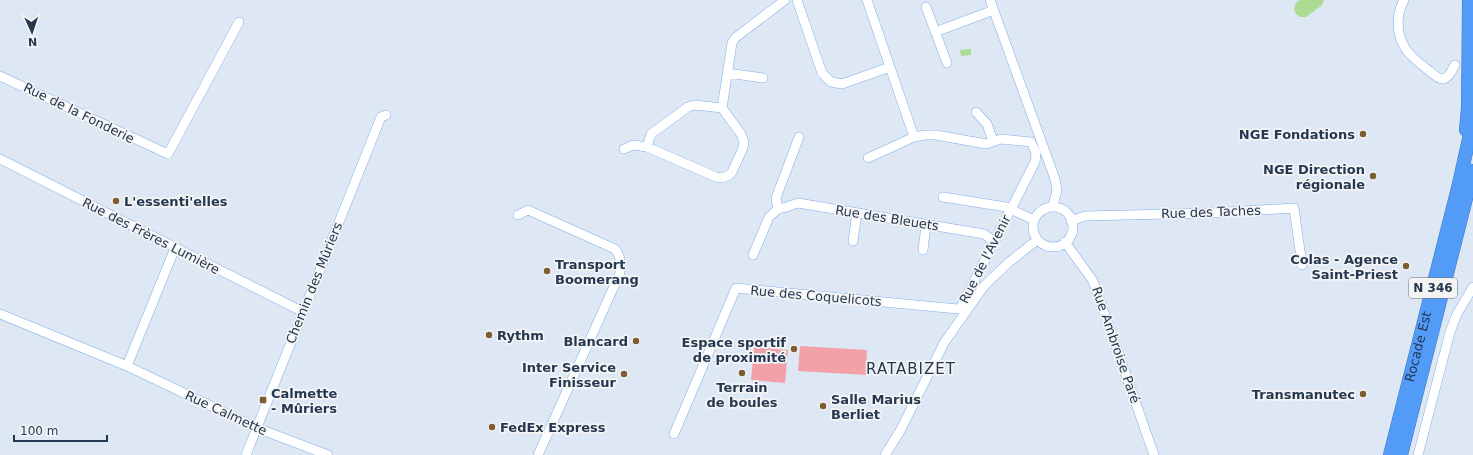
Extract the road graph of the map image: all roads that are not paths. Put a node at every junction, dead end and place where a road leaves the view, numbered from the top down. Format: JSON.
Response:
{"nodes":[{"id":1,"x":785,"y":0,"type":"edge"},
{"id":2,"x":797,"y":0,"type":"edge"},
{"id":3,"x":867,"y":0,"type":"edge"},
{"id":4,"x":990,"y":0,"type":"edge"},
{"id":5,"x":1404,"y":0,"type":"edge"},
{"id":6,"x":1469,"y":0,"type":"edge"},
{"id":7,"x":926,"y":7,"type":"dead end"},
{"id":8,"x":994,"y":10,"type":"junction"},
{"id":9,"x":239,"y":22,"type":"dead end"},
{"id":10,"x":935,"y":32,"type":"junction"},
{"id":11,"x":946,"y":63,"type":"dead end"},
{"id":12,"x":1455,"y":65,"type":"dead end"},
{"id":13,"x":890,"y":67,"type":"junction"},
{"id":14,"x":728,"y":73,"type":"junction"},
{"id":15,"x":0,"y":76,"type":"edge"},
{"id":16,"x":763,"y":78,"type":"dead end"},
{"id":17,"x":722,"y":108,"type":"junction"},
{"id":18,"x":976,"y":112,"type":"dead end"},
{"id":19,"x":386,"y":115,"type":"dead end"},
{"id":20,"x":1473,"y":121,"type":"edge"},
{"id":21,"x":799,"y":137,"type":"dead end"},
{"id":22,"x":914,"y":137,"type":"junction"},
{"id":23,"x":993,"y":141,"type":"junction"},
{"id":24,"x":647,"y":147,"type":"junction"},
{"id":25,"x":624,"y":149,"type":"dead end"},
{"id":26,"x":868,"y":158,"type":"dead end"},
{"id":27,"x":0,"y":159,"type":"edge"},
{"id":28,"x":1473,"y":171,"type":"edge"},
{"id":29,"x":1458,"y":188,"type":"junction"},
{"id":30,"x":943,"y":197,"type":"dead end"},
{"id":31,"x":1473,"y":200,"type":"edge"},
{"id":32,"x":1053,"y":206,"type":"junction"},
{"id":33,"x":778,"y":209,"type":"junction"},
{"id":34,"x":1011,"y":209,"type":"junction"},
{"id":35,"x":857,"y":213,"type":"junction"},
{"id":36,"x":518,"y":215,"type":"dead end"},
{"id":37,"x":1034,"y":220,"type":"junction"},
{"id":38,"x":1072,"y":221,"type":"junction"},
{"id":39,"x":926,"y":225,"type":"junction"},
{"id":40,"x":1037,"y":240,"type":"junction"},
{"id":41,"x":853,"y":241,"type":"dead end"},
{"id":42,"x":994,"y":242,"type":"junction"},
{"id":43,"x":1065,"y":242,"type":"junction"},
{"id":44,"x":175,"y":248,"type":"junction"},
{"id":45,"x":923,"y":250,"type":"dead end"},
{"id":46,"x":753,"y":255,"type":"dead end"},
{"id":47,"x":1451,"y":259,"type":"junction"},
{"id":48,"x":1302,"y":265,"type":"dead end"},
{"id":49,"x":1473,"y":287,"type":"edge"},
{"id":50,"x":9,"y":307,"type":"dead end"},
{"id":51,"x":958,"y":309,"type":"joint"},
{"id":52,"x":303,"y":312,"type":"junction"},
{"id":53,"x":3,"y":315,"type":"edge"},
{"id":54,"x":126,"y":366,"type":"junction"},
{"id":55,"x":257,"y":428,"type":"junction"},
{"id":56,"x":674,"y":434,"type":"dead end"},
{"id":57,"x":246,"y":455,"type":"edge"},
{"id":58,"x":328,"y":455,"type":"edge"},
{"id":59,"x":538,"y":455,"type":"edge"},
{"id":60,"x":885,"y":455,"type":"edge"},
{"id":61,"x":1154,"y":455,"type":"edge"},
{"id":62,"x":1390,"y":455,"type":"edge"},
{"id":63,"x":1401,"y":455,"type":"edge"},
{"id":64,"x":1418,"y":455,"type":"edge"}],
"edges":[{"from":1,"to":14,"type":"street"},
{"from":2,"to":13,"type":"street"},
{"from":3,"to":13,"type":"street"},
{"from":4,"to":8,"type":"street"},
{"from":5,"to":12,"type":"street"},
{"from":6,"to":29,"type":"highway"},
{"from":7,"to":10,"type":"street"},
{"from":8,"to":10,"type":"street"},
{"from":8,"to":32,"type":"street"},
{"from":9,"to":15,"type":"street","name":"Rue de la Fonderie"},
{"from":10,"to":11,"type":"street"},
{"from":13,"to":22,"type":"street"},
{"from":14,"to":16,"type":"street"},
{"from":14,"to":17,"type":"street"},
{"from":17,"to":24,"type":"street"},
{"from":17,"to":24,"type":"street"},
{"from":18,"to":23,"type":"street"},
{"from":19,"to":52,"type":"street","name":"Chemin des Mûriers"},
{"from":20,"to":29,"type":"highway","name":"Rocade Est","number":"N 346"},
{"from":21,"to":33,"type":"street"},
{"from":22,"to":23,"type":"street"},
{"from":22,"to":26,"type":"street"},
{"from":23,"to":34,"type":"street","name":"Rue de l'Avenir"},
{"from":24,"to":25,"type":"street"},
{"from":27,"to":44,"type":"street","name":"Rue des Frères Lumière"},
{"from":28,"to":47,"type":"highway","name":"Rocade Est","number":"N 346"},
{"from":29,"to":62,"type":"highway","name":"Rocade Est","number":"N 346"},
{"from":30,"to":34,"type":"street","name":"Rue de l'Avenir"},
{"from":31,"to":47,"type":"highway"},
{"from":32,"to":37,"type":"street"},
{"from":32,"to":38,"type":"street"},
{"from":33,"to":35,"type":"street","name":"Rue des Bleuets"},
{"from":33,"to":46,"type":"street"},
{"from":34,"to":37,"type":"street"},
{"from":34,"to":42,"type":"street","name":"Rue de l'Avenir"},
{"from":35,"to":39,"type":"street","name":"Rue des Bleuets"},
{"from":35,"to":41,"type":"street"},
{"from":36,"to":59,"type":"street"},
{"from":37,"to":40,"type":"street"},
{"from":38,"to":43,"type":"street"},
{"from":38,"to":48,"type":"street","name":"Rue des Taches"},
{"from":39,"to":42,"type":"street","name":"Rue des Bleuets"},
{"from":39,"to":45,"type":"street"},
{"from":40,"to":43,"type":"street"},
{"from":40,"to":60,"type":"street","name":"Rue de l'Avenir"},
{"from":42,"to":51,"type":"street","name":"Rue de l'Avenir"},
{"from":43,"to":61,"type":"street","name":"Rue Ambroise Paré"},
{"from":44,"to":52,"type":"street","name":"Rue des Frères Lumière"},
{"from":44,"to":54,"type":"street"},
{"from":47,"to":63,"type":"highway","name":"Rocade Est","number":"N 346"},
{"from":49,"to":64,"type":"street"},
{"from":50,"to":53,"type":"street"},
{"from":51,"to":56,"type":"street","name":"Rue des Coquelicots"},
{"from":52,"to":55,"type":"street","name":"Chemin des Mûriers"},
{"from":53,"to":54,"type":"street","name":"Rue Calmette"},
{"from":54,"to":55,"type":"street","name":"Rue Calmette"},
{"from":55,"to":57,"type":"street","name":"Chemin des Mûriers"},
{"from":55,"to":58,"type":"street","name":"Rue Calmette"}]}
